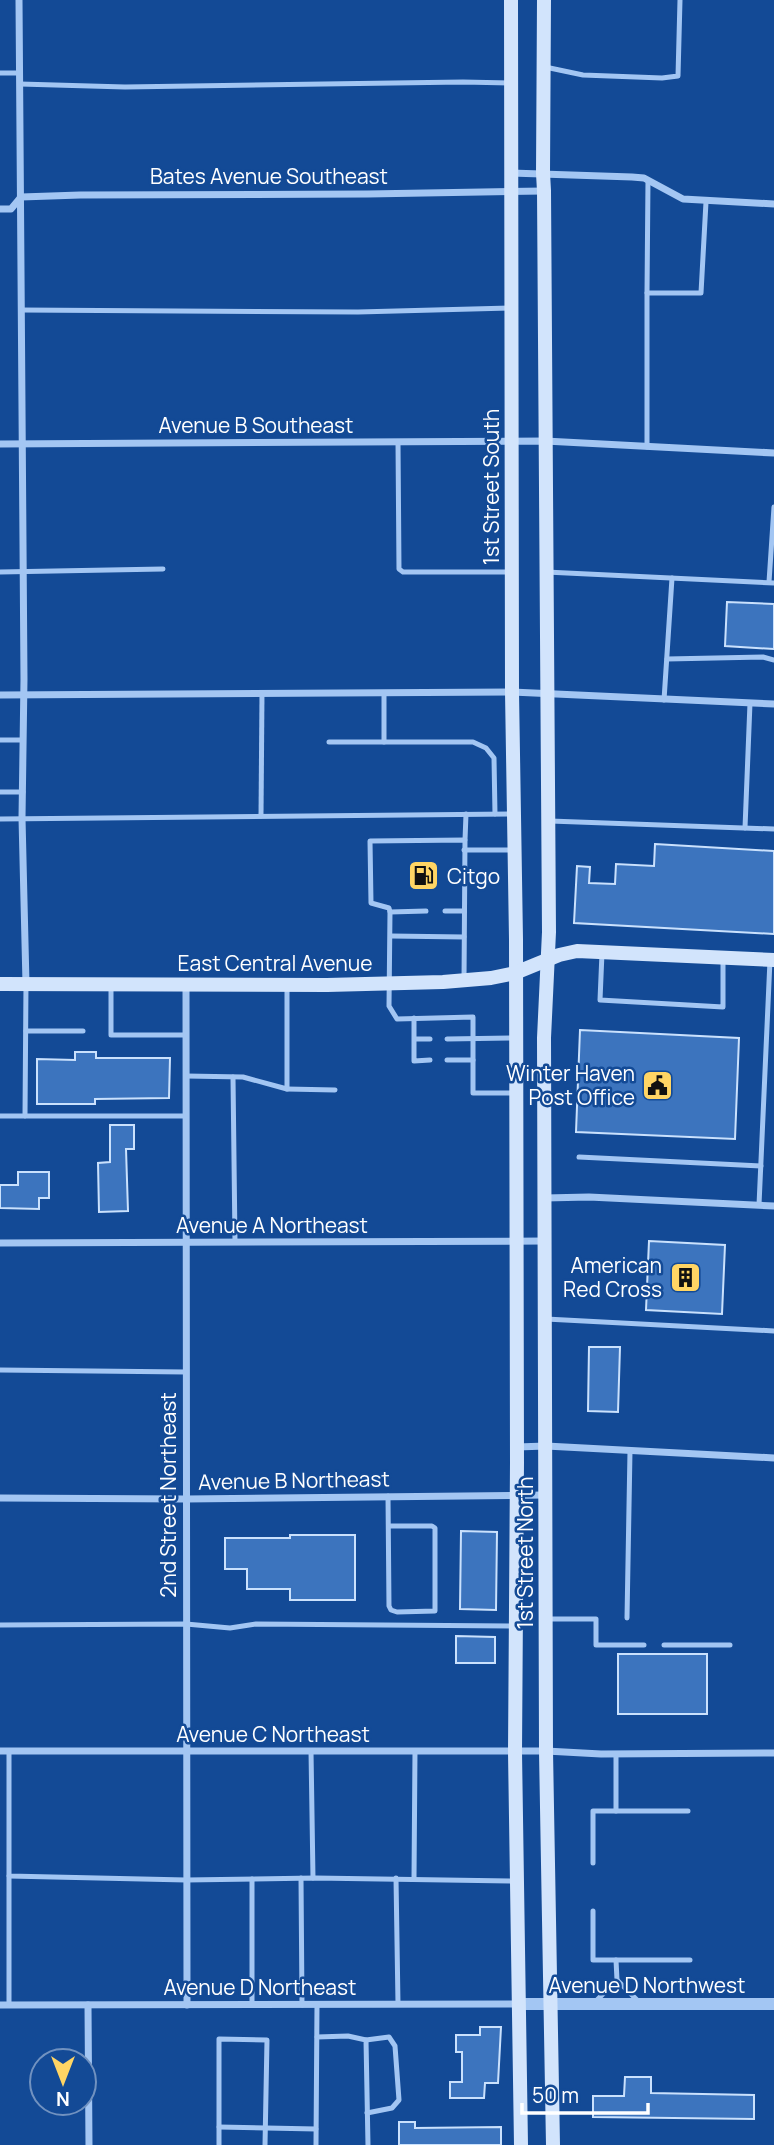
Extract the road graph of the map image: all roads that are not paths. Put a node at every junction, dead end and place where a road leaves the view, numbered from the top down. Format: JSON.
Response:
{"nodes":[{"id":1,"x":19,"y":0,"type":"edge"},
{"id":2,"x":511,"y":0,"type":"edge"},
{"id":3,"x":544,"y":0,"type":"edge"},
{"id":4,"x":680,"y":0,"type":"edge"},
{"id":5,"x":544,"y":67,"type":"junction"},
{"id":6,"x":0,"y":73,"type":"edge"},
{"id":7,"x":20,"y":73,"type":"junction"},
{"id":8,"x":510,"y":83,"type":"junction"},
{"id":9,"x":20,"y":84,"type":"junction"},
{"id":10,"x":510,"y":173,"type":"junction"},
{"id":11,"x":543,"y":173,"type":"junction"},
{"id":12,"x":648,"y":180,"type":"junction"},
{"id":13,"x":510,"y":191,"type":"junction"},
{"id":14,"x":544,"y":191,"type":"junction"},
{"id":15,"x":21,"y":197,"type":"junction"},
{"id":16,"x":706,"y":202,"type":"junction"},
{"id":17,"x":774,"y":204,"type":"edge"},
{"id":18,"x":0,"y":209,"type":"edge"},
{"id":19,"x":647,"y":293,"type":"junction"},
{"id":20,"x":511,"y":308,"type":"junction"},
{"id":21,"x":22,"y":310,"type":"junction"},
{"id":22,"x":545,"y":441,"type":"junction"},
{"id":23,"x":398,"y":442,"type":"junction"},
{"id":24,"x":512,"y":442,"type":"junction"},
{"id":25,"x":0,"y":444,"type":"edge"},
{"id":26,"x":22,"y":444,"type":"junction"},
{"id":27,"x":647,"y":447,"type":"junction"},
{"id":28,"x":774,"y":453,"type":"edge"},
{"id":29,"x":774,"y":507,"type":"edge"},
{"id":30,"x":163,"y":569,"type":"dead end"},
{"id":31,"x":23,"y":571,"type":"junction"},
{"id":32,"x":0,"y":572,"type":"edge"},
{"id":33,"x":512,"y":572,"type":"junction"},
{"id":34,"x":546,"y":572,"type":"junction"},
{"id":35,"x":671,"y":578,"type":"junction"},
{"id":36,"x":771,"y":582,"type":"edge"},
{"id":37,"x":667,"y":659,"type":"junction"},
{"id":38,"x":774,"y":660,"type":"edge"},
{"id":39,"x":384,"y":692,"type":"junction"},
{"id":40,"x":512,"y":692,"type":"junction"},
{"id":41,"x":261,"y":693,"type":"junction"},
{"id":42,"x":546,"y":694,"type":"junction"},
{"id":43,"x":0,"y":695,"type":"edge"},
{"id":44,"x":24,"y":695,"type":"junction"},
{"id":45,"x":664,"y":699,"type":"junction"},
{"id":46,"x":750,"y":703,"type":"junction"},
{"id":47,"x":774,"y":704,"type":"edge"},
{"id":48,"x":0,"y":740,"type":"edge"},
{"id":49,"x":23,"y":740,"type":"junction"},
{"id":50,"x":329,"y":742,"type":"dead end"},
{"id":51,"x":384,"y":742,"type":"junction"},
{"id":52,"x":494,"y":780,"type":"junction"},
{"id":53,"x":513,"y":780,"type":"junction"},
{"id":54,"x":0,"y":792,"type":"edge"},
{"id":55,"x":23,"y":792,"type":"junction"},
{"id":56,"x":466,"y":814,"type":"junction"},
{"id":57,"x":495,"y":814,"type":"junction"},
{"id":58,"x":514,"y":814,"type":"junction"},
{"id":59,"x":261,"y":816,"type":"junction"},
{"id":60,"x":22,"y":818,"type":"junction"},
{"id":61,"x":0,"y":819,"type":"edge"},
{"id":62,"x":548,"y":821,"type":"junction"},
{"id":63,"x":745,"y":828,"type":"junction"},
{"id":64,"x":774,"y":829,"type":"edge"},
{"id":65,"x":464,"y":840,"type":"junction"},
{"id":66,"x":464,"y":850,"type":"junction"},
{"id":67,"x":514,"y":850,"type":"junction"},
{"id":68,"x":445,"y":911,"type":"dead end"},
{"id":69,"x":390,"y":912,"type":"junction"},
{"id":70,"x":426,"y":912,"type":"dead end"},
{"id":71,"x":464,"y":912,"type":"junction"},
{"id":72,"x":391,"y":936,"type":"junction"},
{"id":73,"x":464,"y":937,"type":"junction"},
{"id":74,"x":602,"y":952,"type":"junction"},
{"id":75,"x":723,"y":957,"type":"junction"},
{"id":76,"x":772,"y":960,"type":"edge"},
{"id":77,"x":547,"y":961,"type":"junction"},
{"id":78,"x":514,"y":973,"type":"junction"},
{"id":79,"x":464,"y":980,"type":"junction"},
{"id":80,"x":389,"y":983,"type":"junction"},
{"id":81,"x":0,"y":984,"type":"edge"},
{"id":82,"x":26,"y":984,"type":"junction"},
{"id":83,"x":111,"y":984,"type":"junction"},
{"id":84,"x":186,"y":984,"type":"junction"},
{"id":85,"x":287,"y":984,"type":"junction"},
{"id":86,"x":414,"y":1018,"type":"junction"},
{"id":87,"x":26,"y":1031,"type":"junction"},
{"id":88,"x":83,"y":1031,"type":"dead end"},
{"id":89,"x":186,"y":1035,"type":"junction"},
{"id":90,"x":473,"y":1038,"type":"junction"},
{"id":91,"x":516,"y":1038,"type":"junction"},
{"id":92,"x":415,"y":1039,"type":"junction"},
{"id":93,"x":430,"y":1039,"type":"dead end"},
{"id":94,"x":447,"y":1039,"type":"dead end"},
{"id":95,"x":473,"y":1059,"type":"junction"},
{"id":96,"x":430,"y":1060,"type":"dead end"},
{"id":97,"x":447,"y":1060,"type":"dead end"},
{"id":98,"x":186,"y":1076,"type":"junction"},
{"id":99,"x":233,"y":1077,"type":"junction"},
{"id":100,"x":287,"y":1089,"type":"junction"},
{"id":101,"x":335,"y":1090,"type":"dead end"},
{"id":102,"x":516,"y":1093,"type":"junction"},
{"id":103,"x":0,"y":1116,"type":"edge"},
{"id":104,"x":25,"y":1116,"type":"junction"},
{"id":105,"x":186,"y":1116,"type":"junction"},
{"id":106,"x":579,"y":1157,"type":"dead end"},
{"id":107,"x":761,"y":1166,"type":"junction"},
{"id":108,"x":545,"y":1198,"type":"junction"},
{"id":109,"x":759,"y":1205,"type":"junction"},
{"id":110,"x":774,"y":1206,"type":"edge"},
{"id":111,"x":517,"y":1241,"type":"junction"},
{"id":112,"x":545,"y":1241,"type":"junction"},
{"id":113,"x":186,"y":1242,"type":"junction"},
{"id":114,"x":235,"y":1242,"type":"junction"},
{"id":115,"x":0,"y":1243,"type":"edge"},
{"id":116,"x":545,"y":1319,"type":"junction"},
{"id":117,"x":774,"y":1331,"type":"edge"},
{"id":118,"x":0,"y":1370,"type":"edge"},
{"id":119,"x":186,"y":1371,"type":"junction"},
{"id":120,"x":546,"y":1446,"type":"junction"},
{"id":121,"x":517,"y":1447,"type":"junction"},
{"id":122,"x":630,"y":1451,"type":"junction"},
{"id":123,"x":774,"y":1458,"type":"edge"},
{"id":124,"x":388,"y":1496,"type":"junction"},
{"id":125,"x":546,"y":1496,"type":"junction"},
{"id":126,"x":517,"y":1497,"type":"junction"},
{"id":127,"x":0,"y":1498,"type":"edge"},
{"id":128,"x":186,"y":1499,"type":"junction"},
{"id":129,"x":389,"y":1526,"type":"junction"},
{"id":130,"x":627,"y":1618,"type":"dead end"},
{"id":131,"x":546,"y":1619,"type":"junction"},
{"id":132,"x":186,"y":1624,"type":"junction"},
{"id":133,"x":0,"y":1625,"type":"edge"},
{"id":134,"x":516,"y":1626,"type":"junction"},
{"id":135,"x":644,"y":1646,"type":"dead end"},
{"id":136,"x":664,"y":1646,"type":"dead end"},
{"id":137,"x":730,"y":1646,"type":"dead end"},
{"id":138,"x":0,"y":1751,"type":"edge"},
{"id":139,"x":9,"y":1751,"type":"junction"},
{"id":140,"x":311,"y":1751,"type":"junction"},
{"id":141,"x":415,"y":1751,"type":"junction"},
{"id":142,"x":546,"y":1751,"type":"junction"},
{"id":143,"x":185,"y":1752,"type":"junction"},
{"id":144,"x":515,"y":1752,"type":"junction"},
{"id":145,"x":774,"y":1753,"type":"edge"},
{"id":146,"x":615,"y":1754,"type":"junction"},
{"id":147,"x":616,"y":1811,"type":"junction"},
{"id":148,"x":688,"y":1811,"type":"dead end"},
{"id":149,"x":593,"y":1863,"type":"dead end"},
{"id":150,"x":9,"y":1876,"type":"junction"},
{"id":151,"x":301,"y":1878,"type":"junction"},
{"id":152,"x":313,"y":1878,"type":"junction"},
{"id":153,"x":396,"y":1878,"type":"junction"},
{"id":154,"x":252,"y":1879,"type":"junction"},
{"id":155,"x":414,"y":1879,"type":"junction"},
{"id":156,"x":186,"y":1880,"type":"junction"},
{"id":157,"x":517,"y":1881,"type":"junction"},
{"id":158,"x":593,"y":1911,"type":"dead end"},
{"id":159,"x":616,"y":1960,"type":"junction"},
{"id":160,"x":690,"y":1960,"type":"dead end"},
{"id":161,"x":617,"y":1980,"type":"junction"},
{"id":162,"x":398,"y":2004,"type":"junction"},
{"id":163,"x":520,"y":2004,"type":"junction"},
{"id":164,"x":552,"y":2004,"type":"junction"},
{"id":165,"x":592,"y":2004,"type":"junction"},
{"id":166,"x":641,"y":2004,"type":"junction"},
{"id":167,"x":774,"y":2004,"type":"edge"},
{"id":168,"x":4,"y":2005,"type":"edge"},
{"id":169,"x":88,"y":2005,"type":"junction"},
{"id":170,"x":252,"y":2005,"type":"junction"},
{"id":171,"x":302,"y":2005,"type":"junction"},
{"id":172,"x":317,"y":2005,"type":"junction"},
{"id":173,"x":187,"y":2006,"type":"junction"},
{"id":174,"x":317,"y":2037,"type":"junction"},
{"id":175,"x":366,"y":2040,"type":"junction"},
{"id":176,"x":367,"y":2113,"type":"junction"},
{"id":177,"x":219,"y":2127,"type":"junction"},
{"id":178,"x":265,"y":2128,"type":"junction"},
{"id":179,"x":316,"y":2129,"type":"junction"},
{"id":180,"x":89,"y":2145,"type":"edge"},
{"id":181,"x":219,"y":2145,"type":"edge"},
{"id":182,"x":265,"y":2145,"type":"edge"},
{"id":183,"x":316,"y":2145,"type":"edge"},
{"id":184,"x":368,"y":2145,"type":"edge"},
{"id":185,"x":520,"y":2145,"type":"edge"},
{"id":186,"x":553,"y":2145,"type":"edge"}],
"edges":[{"from":1,"to":7,"type":"street"},
{"from":2,"to":8,"type":"main road","name":"1st Street South"},
{"from":3,"to":5,"type":"main road"},
{"from":4,"to":5,"type":"lane"},
{"from":5,"to":11,"type":"main road"},
{"from":6,"to":7,"type":"lane"},
{"from":7,"to":9,"type":"street"},
{"from":8,"to":9,"type":"lane"},
{"from":8,"to":10,"type":"main road","name":"1st Street South"},
{"from":9,"to":15,"type":"street"},
{"from":10,"to":11,"type":"street"},
{"from":10,"to":13,"type":"main road","name":"1st Street South"},
{"from":11,"to":12,"type":"street"},
{"from":11,"to":14,"type":"main road"},
{"from":12,"to":16,"type":"street"},
{"from":12,"to":19,"type":"lane"},
{"from":13,"to":14,"type":"street","name":"Bates Avenue Southeast"},
{"from":13,"to":15,"type":"street","name":"Bates Avenue Southeast"},
{"from":13,"to":20,"type":"main road","name":"1st Street South"},
{"from":14,"to":22,"type":"main road"},
{"from":15,"to":18,"type":"street","name":"Bates Avenue Southeast"},
{"from":15,"to":21,"type":"street"},
{"from":16,"to":17,"type":"street"},
{"from":16,"to":19,"type":"lane"},
{"from":19,"to":27,"type":"lane"},
{"from":20,"to":21,"type":"lane"},
{"from":20,"to":24,"type":"main road","name":"1st Street South"},
{"from":21,"to":26,"type":"street"},
{"from":22,"to":24,"type":"street","name":"Avenue B Southeast"},
{"from":22,"to":27,"type":"street","name":"Avenue B Southeast"},
{"from":22,"to":34,"type":"main road"},
{"from":23,"to":24,"type":"street","name":"Avenue B Southeast"},
{"from":23,"to":26,"type":"street","name":"Avenue B Southeast"},
{"from":23,"to":33,"type":"lane"},
{"from":24,"to":33,"type":"main road","name":"1st Street South"},
{"from":25,"to":26,"type":"street","name":"Avenue B Southeast"},
{"from":26,"to":31,"type":"street"},
{"from":27,"to":28,"type":"street","name":"Avenue B Southeast"},
{"from":29,"to":36,"type":"lane"},
{"from":30,"to":31,"type":"lane"},
{"from":31,"to":32,"type":"lane"},
{"from":31,"to":44,"type":"street"},
{"from":33,"to":40,"type":"main road","name":"1st Street South"},
{"from":34,"to":35,"type":"lane"},
{"from":34,"to":42,"type":"main road"},
{"from":35,"to":36,"type":"lane"},
{"from":35,"to":37,"type":"lane"},
{"from":37,"to":38,"type":"lane"},
{"from":37,"to":45,"type":"lane"},
{"from":39,"to":40,"type":"street"},
{"from":39,"to":41,"type":"street"},
{"from":39,"to":51,"type":"lane"},
{"from":40,"to":42,"type":"street"},
{"from":40,"to":53,"type":"main road","name":"1st Street South"},
{"from":41,"to":44,"type":"street"},
{"from":41,"to":59,"type":"lane"},
{"from":42,"to":45,"type":"street"},
{"from":42,"to":62,"type":"main road"},
{"from":43,"to":44,"type":"street"},
{"from":44,"to":49,"type":"street"},
{"from":45,"to":46,"type":"street"},
{"from":46,"to":47,"type":"street"},
{"from":46,"to":63,"type":"lane"},
{"from":48,"to":49,"type":"lane"},
{"from":49,"to":55,"type":"street"},
{"from":50,"to":51,"type":"lane"},
{"from":51,"to":52,"type":"lane"},
{"from":52,"to":53,"type":"lane"},
{"from":52,"to":57,"type":"lane"},
{"from":53,"to":58,"type":"main road","name":"1st Street South"},
{"from":54,"to":55,"type":"lane"},
{"from":55,"to":60,"type":"street"},
{"from":56,"to":57,"type":"lane"},
{"from":56,"to":59,"type":"lane"},
{"from":56,"to":65,"type":"lane"},
{"from":57,"to":58,"type":"lane"},
{"from":58,"to":67,"type":"main road","name":"1st Street South"},
{"from":59,"to":60,"type":"lane"},
{"from":60,"to":61,"type":"lane"},
{"from":60,"to":82,"type":"street"},
{"from":62,"to":63,"type":"lane"},
{"from":62,"to":77,"type":"main road"},
{"from":63,"to":64,"type":"lane"},
{"from":65,"to":66,"type":"lane"},
{"from":65,"to":69,"type":"lane"},
{"from":66,"to":67,"type":"lane"},
{"from":66,"to":71,"type":"lane"},
{"from":67,"to":78,"type":"main road","name":"1st Street South"},
{"from":68,"to":71,"type":"lane"},
{"from":69,"to":70,"type":"lane"},
{"from":69,"to":72,"type":"lane"},
{"from":71,"to":73,"type":"lane"},
{"from":72,"to":73,"type":"lane"},
{"from":72,"to":80,"type":"lane"},
{"from":73,"to":79,"type":"lane"},
{"from":74,"to":75,"type":"main road","name":"East Central Avenue"},
{"from":74,"to":75,"type":"lane"},
{"from":74,"to":77,"type":"main road","name":"East Central Avenue"},
{"from":75,"to":76,"type":"main road","name":"East Central Avenue"},
{"from":76,"to":107,"type":"lane"},
{"from":77,"to":78,"type":"main road","name":"East Central Avenue"},
{"from":77,"to":108,"type":"main road","name":"1st Street North"},
{"from":78,"to":79,"type":"main road","name":"East Central Avenue"},
{"from":78,"to":91,"type":"main road","name":"1st Street North"},
{"from":79,"to":80,"type":"main road","name":"East Central Avenue"},
{"from":80,"to":85,"type":"main road","name":"East Central Avenue"},
{"from":80,"to":86,"type":"lane"},
{"from":81,"to":82,"type":"main road","name":"East Central Avenue"},
{"from":82,"to":83,"type":"main road","name":"East Central Avenue"},
{"from":82,"to":87,"type":"lane"},
{"from":83,"to":84,"type":"main road","name":"East Central Avenue"},
{"from":83,"to":89,"type":"lane"},
{"from":84,"to":85,"type":"main road","name":"East Central Avenue"},
{"from":84,"to":89,"type":"street","name":"2nd Street Northeast"},
{"from":85,"to":100,"type":"lane"},
{"from":86,"to":90,"type":"lane"},
{"from":86,"to":92,"type":"lane"},
{"from":87,"to":88,"type":"lane"},
{"from":87,"to":104,"type":"lane"},
{"from":89,"to":98,"type":"street","name":"2nd Street Northeast"},
{"from":90,"to":91,"type":"lane"},
{"from":90,"to":94,"type":"lane"},
{"from":90,"to":95,"type":"lane"},
{"from":91,"to":102,"type":"main road","name":"1st Street North"},
{"from":92,"to":93,"type":"lane"},
{"from":92,"to":96,"type":"lane"},
{"from":95,"to":97,"type":"lane"},
{"from":95,"to":102,"type":"lane"},
{"from":98,"to":99,"type":"lane"},
{"from":98,"to":105,"type":"street","name":"2nd Street Northeast"},
{"from":99,"to":100,"type":"lane"},
{"from":99,"to":114,"type":"lane"},
{"from":100,"to":101,"type":"lane"},
{"from":102,"to":111,"type":"main road","name":"1st Street North"},
{"from":103,"to":104,"type":"lane"},
{"from":104,"to":105,"type":"lane"},
{"from":105,"to":113,"type":"street","name":"2nd Street Northeast"},
{"from":106,"to":107,"type":"lane"},
{"from":107,"to":109,"type":"lane"},
{"from":108,"to":109,"type":"street"},
{"from":108,"to":112,"type":"main road","name":"1st Street North"},
{"from":109,"to":110,"type":"street"},
{"from":111,"to":112,"type":"street","name":"Avenue A Northeast"},
{"from":111,"to":114,"type":"street","name":"Avenue A Northeast"},
{"from":111,"to":121,"type":"main road","name":"1st Street North"},
{"from":112,"to":116,"type":"main road","name":"1st Street North"},
{"from":113,"to":114,"type":"street","name":"Avenue A Northeast"},
{"from":113,"to":115,"type":"street","name":"Avenue A Northeast"},
{"from":113,"to":119,"type":"street","name":"2nd Street Northeast"},
{"from":116,"to":117,"type":"lane"},
{"from":116,"to":120,"type":"main road","name":"1st Street North"},
{"from":118,"to":119,"type":"lane"},
{"from":119,"to":128,"type":"street","name":"2nd Street Northeast"},
{"from":120,"to":121,"type":"street"},
{"from":120,"to":122,"type":"street"},
{"from":120,"to":125,"type":"main road","name":"1st Street North"},
{"from":121,"to":126,"type":"main road","name":"1st Street North"},
{"from":122,"to":123,"type":"street"},
{"from":122,"to":130,"type":"lane"},
{"from":124,"to":126,"type":"street","name":"Avenue B Northeast"},
{"from":124,"to":128,"type":"street","name":"Avenue B Northeast"},
{"from":124,"to":129,"type":"lane"},
{"from":125,"to":126,"type":"street","name":"Avenue B Northeast"},
{"from":125,"to":131,"type":"main road","name":"1st Street North"},
{"from":126,"to":134,"type":"main road","name":"1st Street North"},
{"from":127,"to":128,"type":"street","name":"Avenue B Northeast"},
{"from":128,"to":132,"type":"street","name":"2nd Street Northeast"},
{"from":129,"to":129,"type":"lane"},
{"from":131,"to":135,"type":"lane"},
{"from":131,"to":142,"type":"main road","name":"1st Street North"},
{"from":132,"to":133,"type":"lane"},
{"from":132,"to":134,"type":"lane"},
{"from":132,"to":143,"type":"street","name":"2nd Street Northeast"},
{"from":134,"to":144,"type":"main road","name":"1st Street North"},
{"from":136,"to":137,"type":"lane"},
{"from":138,"to":139,"type":"street","name":"Avenue C Northeast"},
{"from":139,"to":143,"type":"street","name":"Avenue C Northeast"},
{"from":139,"to":150,"type":"lane"},
{"from":140,"to":141,"type":"street","name":"Avenue C Northeast"},
{"from":140,"to":143,"type":"street","name":"Avenue C Northeast"},
{"from":140,"to":152,"type":"lane"},
{"from":141,"to":144,"type":"street","name":"Avenue C Northeast"},
{"from":141,"to":155,"type":"lane"},
{"from":142,"to":144,"type":"street","name":"Avenue C Northeast"},
{"from":142,"to":146,"type":"street","name":"Avenue C Northeast"},
{"from":142,"to":164,"type":"main road","name":"1st Street North"},
{"from":143,"to":156,"type":"street","name":"2nd Street Northeast"},
{"from":144,"to":157,"type":"main road","name":"1st Street North"},
{"from":145,"to":146,"type":"street","name":"Avenue C Northeast"},
{"from":146,"to":147,"type":"lane"},
{"from":147,"to":148,"type":"lane"},
{"from":147,"to":149,"type":"lane"},
{"from":150,"to":156,"type":"lane"},
{"from":150,"to":168,"type":"lane"},
{"from":151,"to":152,"type":"lane"},
{"from":151,"to":154,"type":"lane"},
{"from":151,"to":171,"type":"lane"},
{"from":152,"to":153,"type":"lane"},
{"from":153,"to":155,"type":"lane"},
{"from":153,"to":162,"type":"lane"},
{"from":154,"to":156,"type":"lane"},
{"from":154,"to":170,"type":"lane"},
{"from":155,"to":157,"type":"lane"},
{"from":156,"to":173,"type":"street","name":"2nd Street Northeast"},
{"from":157,"to":163,"type":"main road","name":"1st Street North"},
{"from":158,"to":159,"type":"lane"},
{"from":159,"to":160,"type":"lane"},
{"from":159,"to":161,"type":"lane"},
{"from":161,"to":165,"type":"lane"},
{"from":161,"to":166,"type":"lane"},
{"from":162,"to":163,"type":"street","name":"Avenue D Northeast"},
{"from":162,"to":172,"type":"street","name":"Avenue D Northeast"},
{"from":163,"to":164,"type":"street","name":"Avenue D Northwest"},
{"from":163,"to":185,"type":"main road","name":"1st Street North"},
{"from":164,"to":165,"type":"street","name":"Avenue D Northwest"},
{"from":164,"to":186,"type":"main road","name":"1st Street North"},
{"from":165,"to":166,"type":"street","name":"Avenue D Northwest"},
{"from":166,"to":167,"type":"street","name":"Avenue D Northwest"},
{"from":168,"to":169,"type":"street","name":"Avenue D Northeast"},
{"from":169,"to":173,"type":"street","name":"Avenue D Northeast"},
{"from":169,"to":180,"type":"street"},
{"from":170,"to":171,"type":"street","name":"Avenue D Northeast"},
{"from":170,"to":173,"type":"street","name":"Avenue D Northeast"},
{"from":171,"to":172,"type":"street","name":"Avenue D Northeast"},
{"from":172,"to":174,"type":"lane"},
{"from":174,"to":175,"type":"lane"},
{"from":174,"to":179,"type":"lane"},
{"from":175,"to":176,"type":"lane"},
{"from":175,"to":176,"type":"lane"},
{"from":176,"to":184,"type":"lane"},
{"from":177,"to":178,"type":"lane"},
{"from":177,"to":178,"type":"lane"},
{"from":177,"to":181,"type":"lane"},
{"from":178,"to":179,"type":"lane"},
{"from":178,"to":182,"type":"lane"},
{"from":179,"to":183,"type":"lane"}]}
